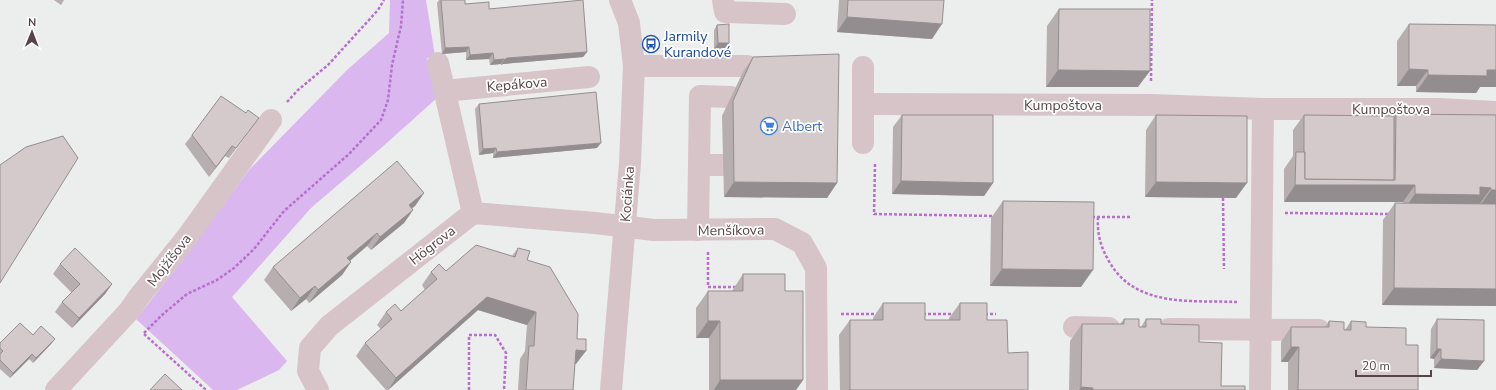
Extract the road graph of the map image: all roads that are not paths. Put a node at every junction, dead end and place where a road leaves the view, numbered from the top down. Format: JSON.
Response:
{"nodes":[{"id":1,"x":620,"y":0,"type":"edge"},
{"id":2,"x":723,"y":0,"type":"edge"},
{"id":3,"x":785,"y":14,"type":"dead end"},
{"id":4,"x":438,"y":63,"type":"dead end"},
{"id":5,"x":634,"y":66,"type":"junction"},
{"id":6,"x":747,"y":66,"type":"edge"},
{"id":7,"x":863,"y":67,"type":"dead end"},
{"id":8,"x":589,"y":77,"type":"dead end"},
{"id":9,"x":444,"y":91,"type":"junction"},
{"id":10,"x":731,"y":97,"type":"dead end"},
{"id":11,"x":863,"y":104,"type":"junction"},
{"id":12,"x":1262,"y":109,"type":"junction"},
{"id":13,"x":1496,"y":112,"type":"edge"},
{"id":14,"x":271,"y":120,"type":"road end"},
{"id":15,"x":869,"y":151,"type":"road end"},
{"id":16,"x":699,"y":165,"type":"junction"},
{"id":17,"x":723,"y":166,"type":"dead end"},
{"id":18,"x":473,"y":212,"type":"junction"},
{"id":19,"x":625,"y":226,"type":"junction"},
{"id":20,"x":703,"y":230,"type":"junction"},
{"id":21,"x":1074,"y":327,"type":"dead end"},
{"id":22,"x":1128,"y":328,"type":"edge"},
{"id":23,"x":1152,"y":328,"type":"edge"},
{"id":24,"x":1261,"y":330,"type":"junction"},
{"id":25,"x":1338,"y":330,"type":"edge"},
{"id":26,"x":56,"y":390,"type":"edge"},
{"id":27,"x":318,"y":390,"type":"edge"},
{"id":28,"x":611,"y":390,"type":"edge"},
{"id":29,"x":817,"y":390,"type":"edge"},
{"id":30,"x":1260,"y":390,"type":"edge"}],
"edges":[{"from":1,"to":5,"type":"street","name":"Kociánka"},
{"from":2,"to":3,"type":"street"},
{"from":4,"to":9,"type":"street"},
{"from":5,"to":6,"type":"street"},
{"from":5,"to":19,"type":"street","name":"Kociánka"},
{"from":7,"to":11,"type":"street"},
{"from":8,"to":9,"type":"street","name":"Kepákova"},
{"from":9,"to":18,"type":"street"},
{"from":10,"to":16,"type":"street"},
{"from":11,"to":12,"type":"street","name":"Kumpoštova"},
{"from":11,"to":15,"type":"street"},
{"from":12,"to":13,"type":"street","name":"Kumpoštova"},
{"from":12,"to":24,"type":"street"},
{"from":14,"to":26,"type":"street","name":"Mojžíšova"},
{"from":16,"to":17,"type":"street"},
{"from":16,"to":20,"type":"street"},
{"from":18,"to":19,"type":"street"},
{"from":18,"to":27,"type":"street","name":"Högrova"},
{"from":19,"to":20,"type":"street","name":"Menšíkova"},
{"from":19,"to":28,"type":"street","name":"Kociánka"},
{"from":20,"to":29,"type":"street","name":"Menšíkova"},
{"from":21,"to":22,"type":"street"},
{"from":23,"to":24,"type":"street"},
{"from":24,"to":25,"type":"street"},
{"from":24,"to":30,"type":"street"}]}
